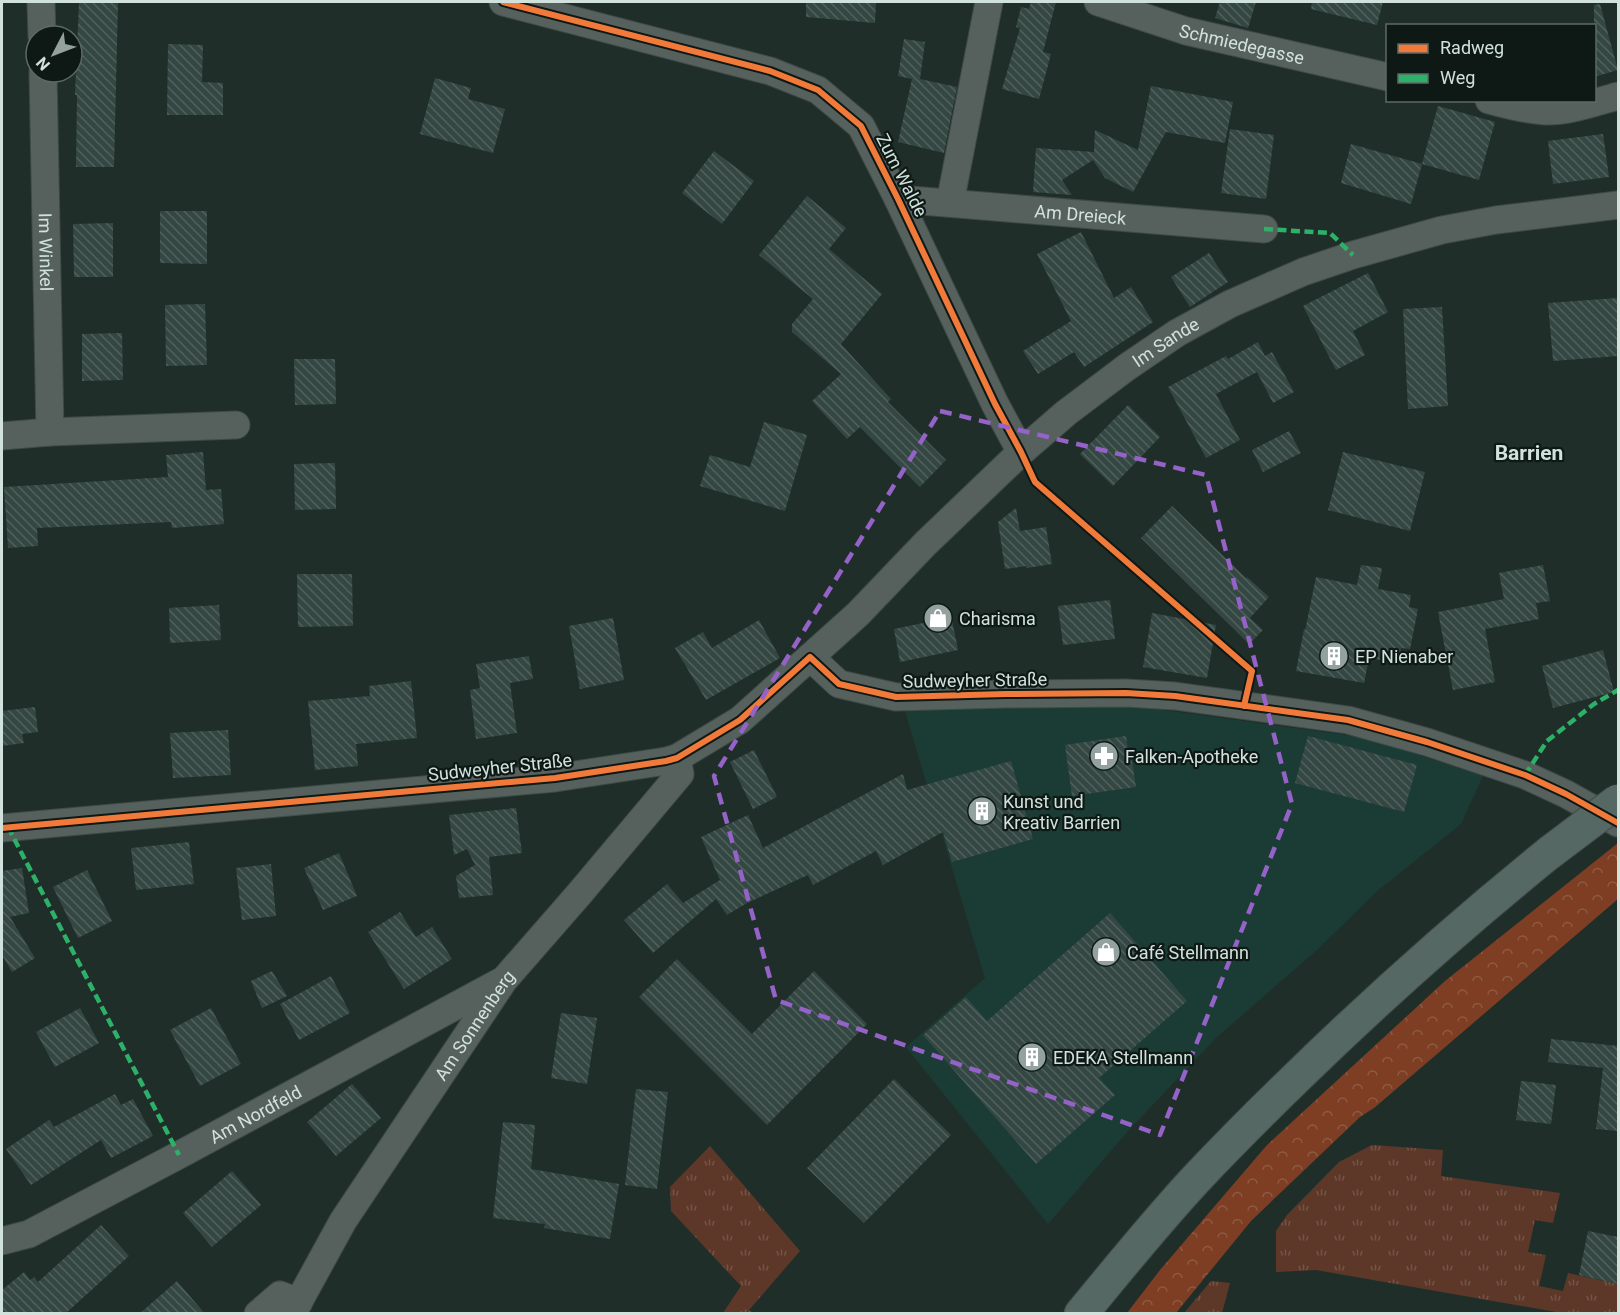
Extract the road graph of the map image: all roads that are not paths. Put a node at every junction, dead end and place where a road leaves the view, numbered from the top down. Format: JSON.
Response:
{"nodes":[{"id":1,"x":41,"y":2,"type":"edge"},
{"id":2,"x":503,"y":2,"type":"edge"},
{"id":3,"x":989,"y":2,"type":"edge"},
{"id":4,"x":1098,"y":2,"type":"edge"},
{"id":5,"x":42,"y":24,"type":"edge"},
{"id":6,"x":1386,"y":77,"type":"edge"},
{"id":7,"x":43,"y":84,"type":"edge"},
{"id":8,"x":1618,"y":96,"type":"edge"},
{"id":9,"x":1497,"y":102,"type":"edge"},
{"id":10,"x":1594,"y":102,"type":"edge"},
{"id":11,"x":1596,"y":102,"type":"edge"},
{"id":12,"x":898,"y":199,"type":"junction"},
{"id":13,"x":950,"y":203,"type":"junction"},
{"id":14,"x":1618,"y":205,"type":"edge"},
{"id":15,"x":1264,"y":229,"type":"dead end"},
{"id":16,"x":236,"y":424,"type":"dead end"},
{"id":17,"x":50,"y":432,"type":"junction"},
{"id":18,"x":2,"y":436,"type":"edge"},
{"id":19,"x":1021,"y":452,"type":"junction"},
{"id":20,"x":810,"y":657,"type":"junction"},
{"id":21,"x":678,"y":758,"type":"junction"},
{"id":22,"x":1618,"y":801,"type":"edge"},
{"id":23,"x":1618,"y":823,"type":"edge"},
{"id":24,"x":2,"y":828,"type":"edge"},
{"id":25,"x":504,"y":980,"type":"junction"},
{"id":26,"x":2,"y":1241,"type":"edge"},
{"id":27,"x":295,"y":1308,"type":"edge"},
{"id":28,"x":258,"y":1314,"type":"edge"},
{"id":29,"x":1081,"y":1314,"type":"edge"}],
"edges":[{"from":1,"to":5,"type":"street"},
{"from":2,"to":12,"type":"street","name":"Zum Walde"},
{"from":3,"to":13,"type":"street"},
{"from":4,"to":6,"type":"street","name":"Schmiedegasse"},
{"from":7,"to":17,"type":"street","name":"Im Winkel"},
{"from":8,"to":11,"type":"street"},
{"from":9,"to":10,"type":"street"},
{"from":12,"to":13,"type":"street","name":"Am Dreieck"},
{"from":12,"to":19,"type":"street","name":"Zum Walde"},
{"from":13,"to":15,"type":"street","name":"Am Dreieck"},
{"from":14,"to":19,"type":"street","name":"Im Sande"},
{"from":16,"to":17,"type":"street"},
{"from":17,"to":18,"type":"street"},
{"from":19,"to":20,"type":"street","name":"Im Sande"},
{"from":20,"to":21,"type":"street","name":"Sudweyher Straße"},
{"from":20,"to":23,"type":"street","name":"Sudweyher Straße"},
{"from":21,"to":24,"type":"street","name":"Sudweyher Straße"},
{"from":21,"to":25,"type":"street","name":"Am Sonnenberg"},
{"from":22,"to":29,"type":"main road","bridge":true},
{"from":25,"to":26,"type":"street","name":"Am Nordfeld"},
{"from":25,"to":27,"type":"street","name":"Am Sonnenberg"},
{"from":27,"to":28,"type":"street"}]}
